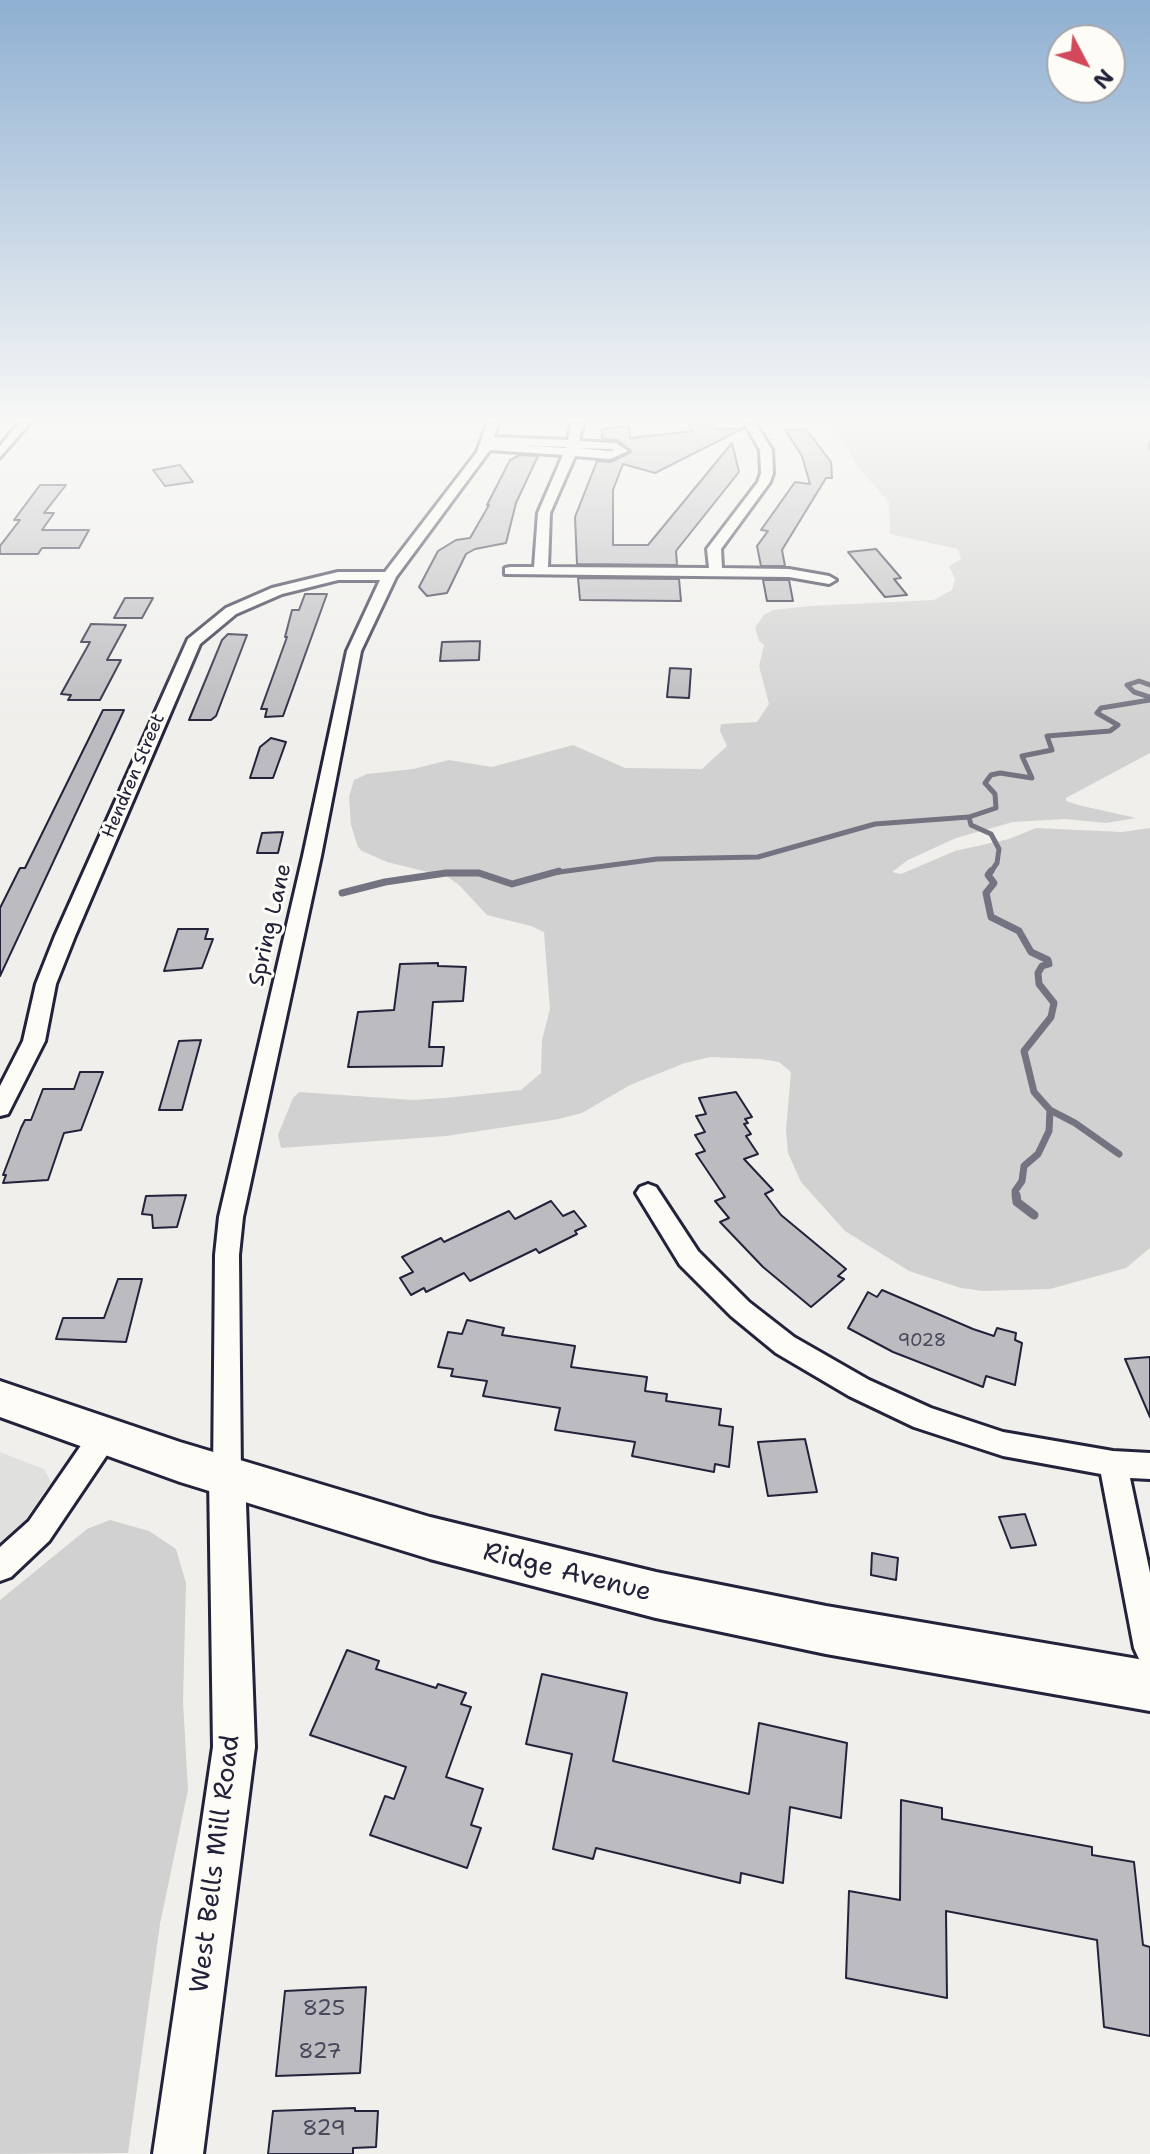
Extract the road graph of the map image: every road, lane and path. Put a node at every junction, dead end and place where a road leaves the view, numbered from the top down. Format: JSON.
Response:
{"nodes":[{"id":1,"x":426,"y":525,"type":"edge"},
{"id":2,"x":543,"y":525,"type":"edge"},
{"id":3,"x":731,"y":525,"type":"edge"},
{"id":4,"x":510,"y":571,"type":"dead end"},
{"id":5,"x":541,"y":571,"type":"junction"},
{"id":6,"x":716,"y":573,"type":"junction"},
{"id":7,"x":389,"y":576,"type":"junction"},
{"id":8,"x":829,"y":580,"type":"dead end"},
{"id":9,"x":0,"y":1108,"type":"edge"},
{"id":10,"x":648,"y":1193,"type":"dead end"},
{"id":11,"x":0,"y":1399,"type":"edge"},
{"id":12,"x":103,"y":1437,"type":"junction"},
{"id":13,"x":1113,"y":1464,"type":"junction"},
{"id":14,"x":1150,"y":1466,"type":"edge"},
{"id":15,"x":227,"y":1477,"type":"junction"},
{"id":16,"x":0,"y":1567,"type":"edge"},
{"id":17,"x":1150,"y":1648,"type":"edge"},
{"id":18,"x":1150,"y":1686,"type":"edge"},
{"id":19,"x":178,"y":2154,"type":"edge"}],
"edges":[{"from":1,"to":7,"type":"street","name":"Spring Lane"},
{"from":2,"to":5,"type":"street"},
{"from":3,"to":6,"type":"street"},
{"from":4,"to":5,"type":"street"},
{"from":5,"to":6,"type":"street"},
{"from":6,"to":8,"type":"street"},
{"from":7,"to":9,"type":"street","name":"Hendren Street"},
{"from":7,"to":15,"type":"street","name":"Spring Lane"},
{"from":10,"to":13,"type":"street"},
{"from":11,"to":12,"type":"main road","name":"Ridge Avenue"},
{"from":12,"to":15,"type":"main road","name":"Ridge Avenue"},
{"from":12,"to":16,"type":"street"},
{"from":13,"to":14,"type":"street"},
{"from":13,"to":17,"type":"street"},
{"from":15,"to":18,"type":"main road","name":"Ridge Avenue"},
{"from":15,"to":19,"type":"street","name":"West Bells Mill Road"}]}
